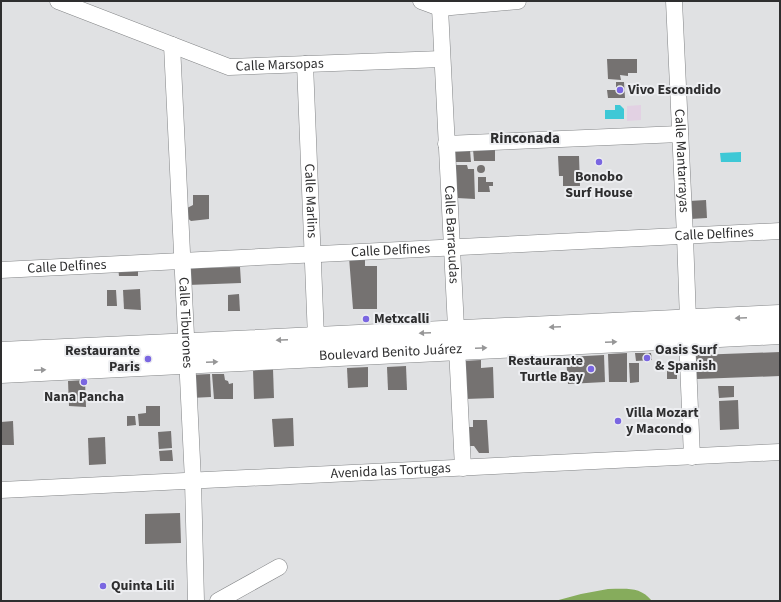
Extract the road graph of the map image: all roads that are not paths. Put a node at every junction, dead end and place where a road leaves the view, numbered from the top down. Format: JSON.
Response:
{"nodes":[{"id":1,"x":58,"y":1,"type":"edge"},
{"id":2,"x":421,"y":1,"type":"edge"},
{"id":3,"x":518,"y":1,"type":"edge"},
{"id":4,"x":674,"y":1,"type":"edge"},
{"id":5,"x":441,"y":5,"type":"edge"},
{"id":6,"x":172,"y":45,"type":"junction"},
{"id":7,"x":442,"y":59,"type":"junction"},
{"id":8,"x":306,"y":64,"type":"junction"},
{"id":9,"x":680,"y":134,"type":"junction"},
{"id":10,"x":446,"y":144,"type":"junction"},
{"id":11,"x":780,"y":231,"type":"edge"},
{"id":12,"x":685,"y":236,"type":"junction"},
{"id":13,"x":452,"y":247,"type":"junction"},
{"id":14,"x":313,"y":254,"type":"junction"},
{"id":15,"x":182,"y":261,"type":"junction"},
{"id":16,"x":1,"y":270,"type":"edge"},
{"id":17,"x":780,"y":316,"type":"edge"},
{"id":18,"x":687,"y":329,"type":"junction"},
{"id":19,"x":780,"y":333,"type":"edge"},
{"id":20,"x":316,"y":338,"type":"junction"},
{"id":21,"x":456,"y":340,"type":"junction"},
{"id":22,"x":1,"y":353,"type":"edge"},
{"id":23,"x":186,"y":354,"type":"junction"},
{"id":24,"x":1,"y":372,"type":"edge"},
{"id":25,"x":780,"y":452,"type":"edge"},
{"id":26,"x":692,"y":457,"type":"junction"},
{"id":27,"x":463,"y":468,"type":"junction"},
{"id":28,"x":192,"y":481,"type":"junction"},
{"id":29,"x":1,"y":490,"type":"edge"},
{"id":30,"x":279,"y":567,"type":"dead end"},
{"id":31,"x":196,"y":601,"type":"edge"},
{"id":32,"x":218,"y":601,"type":"edge"}],
"edges":[{"from":1,"to":6,"type":"street","name":"Calle Marsopas"},
{"from":2,"to":5,"type":"street"},
{"from":3,"to":5,"type":"street"},
{"from":4,"to":9,"type":"street","name":"Calle Mantarrayas"},
{"from":5,"to":7,"type":"street","name":"Calle Barracudas"},
{"from":6,"to":8,"type":"street","name":"Calle Marsopas"},
{"from":6,"to":15,"type":"street","name":"Calle Tiburones"},
{"from":7,"to":8,"type":"street","name":"Calle Marsopas"},
{"from":7,"to":10,"type":"street","name":"Calle Barracudas"},
{"from":8,"to":14,"type":"street","name":"Calle Marlins"},
{"from":9,"to":10,"type":"street"},
{"from":9,"to":12,"type":"street","name":"Calle Mantarrayas"},
{"from":10,"to":13,"type":"street","name":"Calle Barracudas"},
{"from":11,"to":12,"type":"street","name":"Calle Delfines"},
{"from":12,"to":13,"type":"street","name":"Calle Delfines"},
{"from":12,"to":18,"type":"street","name":"Calle Mantarrayas"},
{"from":13,"to":14,"type":"street","name":"Calle Delfines"},
{"from":13,"to":21,"type":"street","name":"Calle Barracudas"},
{"from":14,"to":15,"type":"street","name":"Calle Delfines"},
{"from":14,"to":20,"type":"street","name":"Calle Marlins"},
{"from":15,"to":16,"type":"street","name":"Calle Delfines"},
{"from":15,"to":23,"type":"street","name":"Calle Tiburones"},
{"from":17,"to":18,"type":"street","name":"Boulevard Benito Juárez","one_way":true},
{"from":18,"to":19,"type":"street","name":"Boulevard Benito Juárez"},
{"from":18,"to":21,"type":"street","name":"Boulevard Benito Juárez"},
{"from":18,"to":26,"type":"street","name":"Calle Mantarrayas"},
{"from":21,"to":20,"type":"street","name":"Boulevard Benito Juárez","one_way":true},
{"from":20,"to":23,"type":"street","name":"Boulevard Benito Juárez","one_way":true},
{"from":23,"to":21,"type":"street","name":"Boulevard Benito Juárez","one_way":true},
{"from":21,"to":27,"type":"street","name":"Calle Barracudas"},
{"from":22,"to":23,"type":"street","name":"Boulevard Benito Juárez"},
{"from":24,"to":23,"type":"street","name":"Boulevard Benito Juárez","one_way":true},
{"from":23,"to":28,"type":"street","name":"Calle Tiburones"},
{"from":25,"to":26,"type":"street","name":"Avenida las Tortugas"},
{"from":26,"to":27,"type":"street","name":"Avenida las Tortugas"},
{"from":27,"to":28,"type":"street","name":"Avenida las Tortugas"},
{"from":28,"to":29,"type":"street","name":"Avenida las Tortugas"},
{"from":28,"to":31,"type":"street","name":"Calle Tiburones"},
{"from":30,"to":32,"type":"street"}]}
